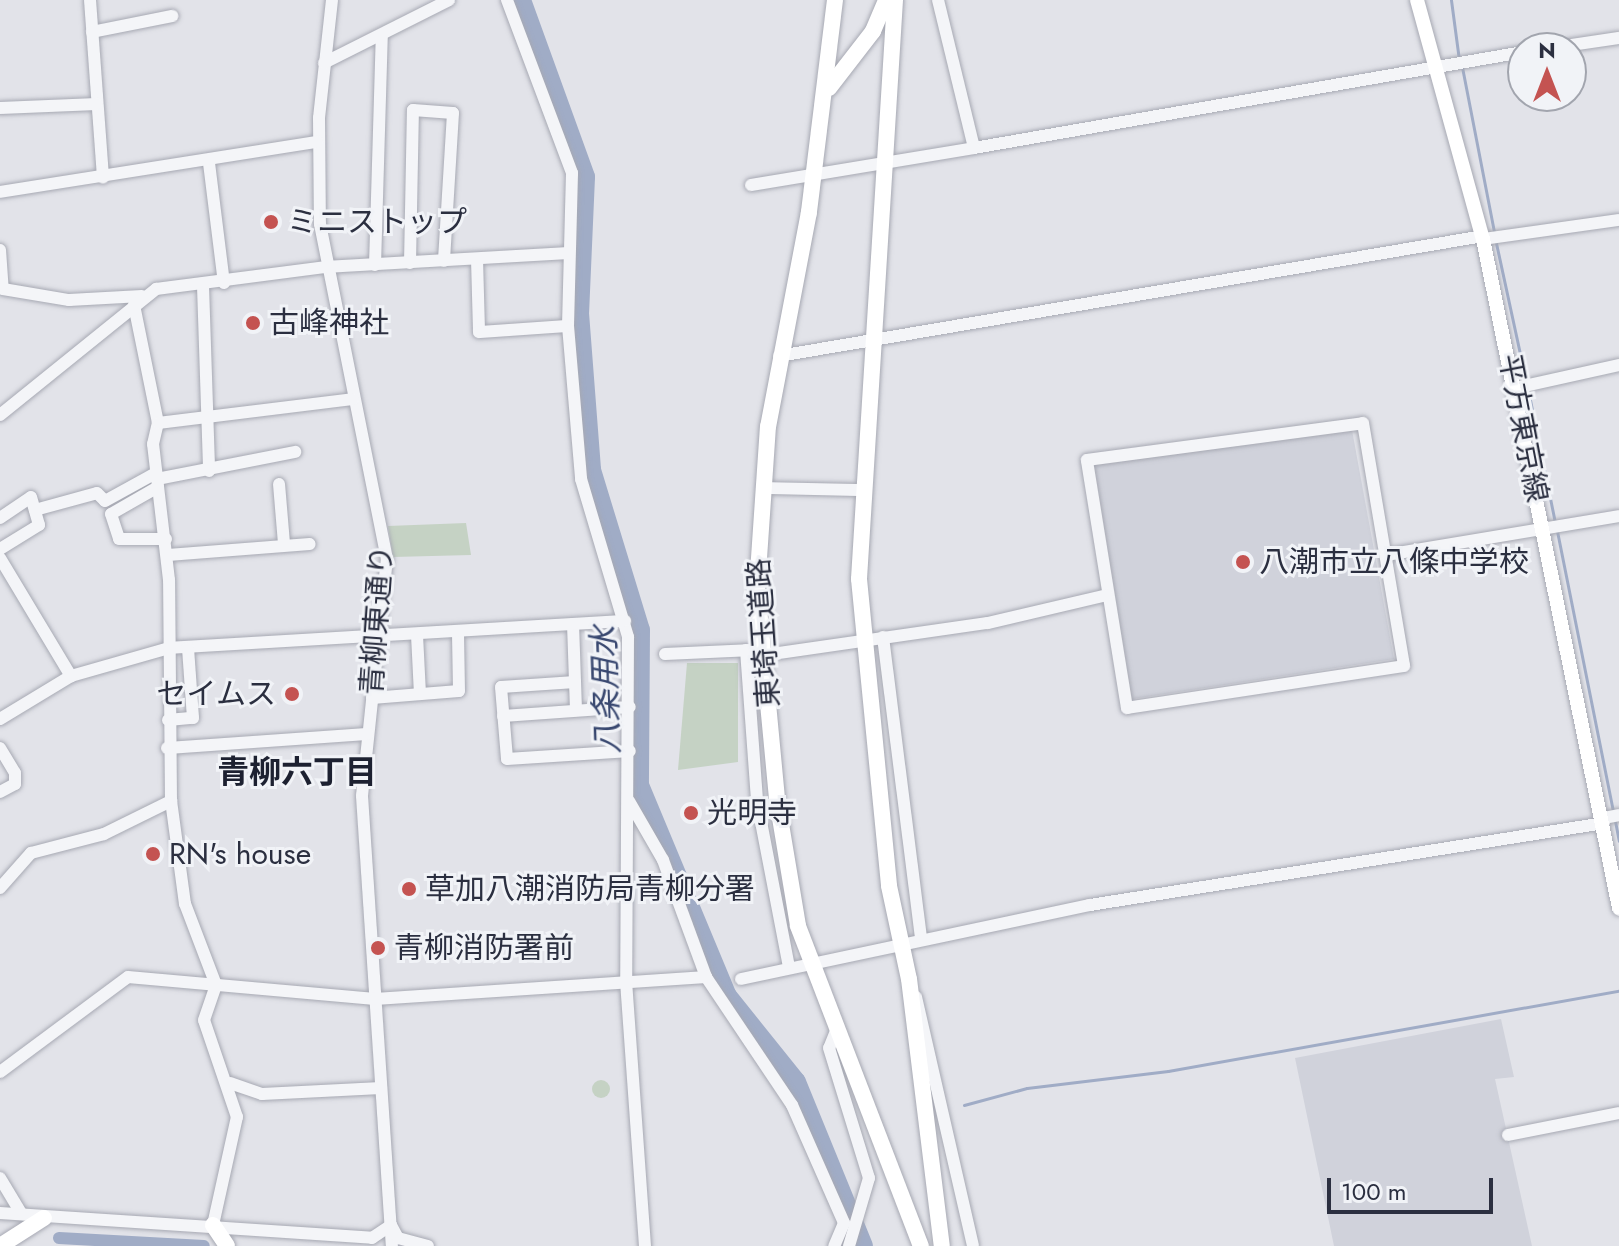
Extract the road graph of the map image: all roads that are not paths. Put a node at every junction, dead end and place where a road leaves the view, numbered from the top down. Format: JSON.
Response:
{"nodes":[{"id":1,"x":90,"y":0,"type":"edge"},
{"id":2,"x":332,"y":0,"type":"edge"},
{"id":3,"x":449,"y":0,"type":"edge"},
{"id":4,"x":507,"y":0,"type":"edge"},
{"id":5,"x":835,"y":0,"type":"edge"},
{"id":6,"x":886,"y":0,"type":"edge"},
{"id":7,"x":895,"y":0,"type":"edge"},
{"id":8,"x":938,"y":0,"type":"edge"},
{"id":9,"x":1417,"y":0,"type":"edge"},
{"id":10,"x":172,"y":16,"type":"dead end"},
{"id":11,"x":92,"y":32,"type":"junction"},
{"id":12,"x":382,"y":35,"type":"junction"},
{"id":13,"x":1619,"y":38,"type":"edge"},
{"id":14,"x":1587,"y":43,"type":"edge"},
{"id":15,"x":1507,"y":55,"type":"edge"},
{"id":16,"x":324,"y":63,"type":"junction"},
{"id":17,"x":1436,"y":67,"type":"junction"},
{"id":18,"x":824,"y":97,"type":"junction"},
{"id":19,"x":97,"y":104,"type":"junction"},
{"id":20,"x":0,"y":108,"type":"edge"},
{"id":21,"x":317,"y":142,"type":"junction"},
{"id":22,"x":974,"y":148,"type":"junction"},
{"id":23,"x":882,"y":160,"type":"junction"},
{"id":24,"x":209,"y":163,"type":"junction"},
{"id":25,"x":815,"y":172,"type":"junction"},
{"id":26,"x":103,"y":178,"type":"junction"},
{"id":27,"x":751,"y":185,"type":"dead end"},
{"id":28,"x":0,"y":192,"type":"edge"},
{"id":29,"x":1619,"y":220,"type":"edge"},
{"id":30,"x":1483,"y":238,"type":"junction"},
{"id":31,"x":0,"y":250,"type":"edge"},
{"id":32,"x":569,"y":253,"type":"junction"},
{"id":33,"x":477,"y":259,"type":"junction"},
{"id":34,"x":444,"y":261,"type":"junction"},
{"id":35,"x":410,"y":263,"type":"junction"},
{"id":36,"x":375,"y":265,"type":"junction"},
{"id":37,"x":325,"y":267,"type":"junction"},
{"id":38,"x":224,"y":283,"type":"junction"},
{"id":39,"x":203,"y":286,"type":"junction"},
{"id":40,"x":138,"y":301,"type":"junction"},
{"id":41,"x":568,"y":326,"type":"junction"},
{"id":42,"x":870,"y":342,"type":"junction"},
{"id":43,"x":779,"y":356,"type":"junction"},
{"id":44,"x":1619,"y":365,"type":"edge"},
{"id":45,"x":1515,"y":388,"type":"junction"},
{"id":46,"x":353,"y":399,"type":"junction"},
{"id":47,"x":2,"y":409,"type":"edge"},
{"id":48,"x":207,"y":422,"type":"junction"},
{"id":49,"x":158,"y":423,"type":"junction"},
{"id":50,"x":295,"y":452,"type":"dead end"},
{"id":51,"x":209,"y":470,"type":"junction"},
{"id":52,"x":157,"y":480,"type":"junction"},
{"id":53,"x":279,"y":484,"type":"dead end"},
{"id":54,"x":765,"y":488,"type":"junction"},
{"id":55,"x":863,"y":490,"type":"junction"},
{"id":56,"x":35,"y":510,"type":"junction"},
{"id":57,"x":1619,"y":516,"type":"edge"},
{"id":58,"x":0,"y":518,"type":"edge"},
{"id":59,"x":1543,"y":529,"type":"junction"},
{"id":60,"x":166,"y":539,"type":"junction"},
{"id":61,"x":284,"y":543,"type":"junction"},
{"id":62,"x":310,"y":544,"type":"dead end"},
{"id":63,"x":0,"y":549,"type":"edge"},
{"id":64,"x":168,"y":555,"type":"junction"},
{"id":65,"x":1386,"y":555,"type":"junction"},
{"id":66,"x":2,"y":567,"type":"edge"},
{"id":67,"x":1107,"y":595,"type":"junction"},
{"id":68,"x":625,"y":621,"type":"junction"},
{"id":69,"x":573,"y":624,"type":"junction"},
{"id":70,"x":458,"y":632,"type":"junction"},
{"id":71,"x":417,"y":635,"type":"junction"},
{"id":72,"x":379,"y":637,"type":"junction"},
{"id":73,"x":883,"y":637,"type":"junction"},
{"id":74,"x":861,"y":640,"type":"junction"},
{"id":75,"x":169,"y":648,"type":"junction"},
{"id":76,"x":188,"y":648,"type":"junction"},
{"id":77,"x":746,"y":650,"type":"junction"},
{"id":78,"x":765,"y":652,"type":"junction"},
{"id":79,"x":665,"y":654,"type":"dead end"},
{"id":80,"x":71,"y":676,"type":"junction"},
{"id":81,"x":575,"y":682,"type":"junction"},
{"id":82,"x":420,"y":694,"type":"junction"},
{"id":83,"x":372,"y":698,"type":"junction"},
{"id":84,"x":630,"y":707,"type":"junction"},
{"id":85,"x":576,"y":710,"type":"junction"},
{"id":86,"x":503,"y":716,"type":"junction"},
{"id":87,"x":0,"y":719,"type":"edge"},
{"id":88,"x":168,"y":720,"type":"junction"},
{"id":89,"x":368,"y":734,"type":"junction"},
{"id":90,"x":0,"y":748,"type":"edge"},
{"id":91,"x":167,"y":748,"type":"junction"},
{"id":92,"x":630,"y":751,"type":"junction"},
{"id":93,"x":0,"y":792,"type":"edge"},
{"id":94,"x":171,"y":801,"type":"junction"},
{"id":95,"x":629,"y":801,"type":"junction"},
{"id":96,"x":1619,"y":815,"type":"edge"},
{"id":97,"x":1604,"y":821,"type":"junction"},
{"id":98,"x":0,"y":888,"type":"edge"},
{"id":99,"x":1619,"y":908,"type":"edge"},
{"id":100,"x":921,"y":936,"type":"junction"},
{"id":101,"x":900,"y":940,"type":"junction"},
{"id":102,"x":808,"y":963,"type":"junction"},
{"id":103,"x":789,"y":967,"type":"junction"},
{"id":104,"x":706,"y":977,"type":"junction"},
{"id":105,"x":741,"y":979,"type":"dead end"},
{"id":106,"x":909,"y":979,"type":"junction"},
{"id":107,"x":626,"y":981,"type":"junction"},
{"id":108,"x":216,"y":985,"type":"junction"},
{"id":109,"x":375,"y":999,"type":"junction"},
{"id":110,"x":836,"y":1031,"type":"junction"},
{"id":111,"x":0,"y":1072,"type":"edge"},
{"id":112,"x":230,"y":1083,"type":"junction"},
{"id":113,"x":381,"y":1088,"type":"junction"},
{"id":114,"x":1619,"y":1113,"type":"edge"},
{"id":115,"x":1508,"y":1135,"type":"dead end"},
{"id":116,"x":0,"y":1178,"type":"edge"},
{"id":117,"x":0,"y":1213,"type":"edge"},
{"id":118,"x":21,"y":1213,"type":"junction"},
{"id":119,"x":44,"y":1218,"type":"junction"},
{"id":120,"x":213,"y":1225,"type":"junction"},
{"id":121,"x":391,"y":1225,"type":"junction"},
{"id":122,"x":0,"y":1246,"type":"edge"},
{"id":123,"x":227,"y":1246,"type":"edge"},
{"id":124,"x":392,"y":1246,"type":"edge"},
{"id":125,"x":428,"y":1246,"type":"edge"},
{"id":126,"x":645,"y":1246,"type":"edge"},
{"id":127,"x":834,"y":1246,"type":"edge"},
{"id":128,"x":849,"y":1246,"type":"edge"},
{"id":129,"x":921,"y":1246,"type":"edge"},
{"id":130,"x":942,"y":1246,"type":"edge"},
{"id":131,"x":973,"y":1246,"type":"edge"}],
"edges":[{"from":1,"to":11,"type":"street"},
{"from":2,"to":16,"type":"street","name":"青柳東通り"},
{"from":3,"to":12,"type":"street"},
{"from":4,"to":32,"type":"street"},
{"from":5,"to":18,"type":"highway","name":"東埼玉道路"},
{"from":6,"to":18,"type":"highway"},
{"from":7,"to":23,"type":"highway"},
{"from":8,"to":22,"type":"street"},
{"from":9,"to":17,"type":"main road","name":"平方東京線"},
{"from":10,"to":11,"type":"street"},
{"from":11,"to":19,"type":"street"},
{"from":12,"to":16,"type":"street"},
{"from":12,"to":36,"type":"street"},
{"from":13,"to":14,"type":"street"},
{"from":15,"to":17,"type":"street"},
{"from":16,"to":21,"type":"street","name":"青柳東通り"},
{"from":17,"to":22,"type":"street"},
{"from":17,"to":30,"type":"main road","name":"平方東京線"},
{"from":18,"to":25,"type":"highway","name":"東埼玉道路"},
{"from":19,"to":20,"type":"street"},
{"from":19,"to":26,"type":"street"},
{"from":21,"to":24,"type":"street"},
{"from":21,"to":37,"type":"street","name":"青柳東通り"},
{"from":22,"to":23,"type":"street"},
{"from":23,"to":25,"type":"street"},
{"from":23,"to":42,"type":"highway"},
{"from":24,"to":26,"type":"street"},
{"from":24,"to":38,"type":"street"},
{"from":25,"to":27,"type":"street"},
{"from":25,"to":43,"type":"highway","name":"東埼玉道路"},
{"from":26,"to":28,"type":"street"},
{"from":29,"to":30,"type":"street"},
{"from":30,"to":42,"type":"street"},
{"from":30,"to":45,"type":"main road","name":"平方東京線"},
{"from":31,"to":40,"type":"street"},
{"from":32,"to":33,"type":"street"},
{"from":32,"to":41,"type":"street"},
{"from":33,"to":34,"type":"street"},
{"from":33,"to":41,"type":"street"},
{"from":34,"to":35,"type":"street"},
{"from":34,"to":35,"type":"street"},
{"from":35,"to":36,"type":"street"},
{"from":36,"to":37,"type":"street"},
{"from":37,"to":38,"type":"street"},
{"from":37,"to":46,"type":"street","name":"青柳東通り"},
{"from":38,"to":39,"type":"street"},
{"from":39,"to":40,"type":"street"},
{"from":39,"to":48,"type":"street"},
{"from":40,"to":47,"type":"street"},
{"from":40,"to":49,"type":"street"},
{"from":41,"to":68,"type":"street"},
{"from":42,"to":43,"type":"street"},
{"from":42,"to":55,"type":"highway"},
{"from":43,"to":54,"type":"highway","name":"東埼玉道路"},
{"from":44,"to":45,"type":"street"},
{"from":45,"to":59,"type":"main road","name":"平方東京線"},
{"from":46,"to":48,"type":"street"},
{"from":46,"to":72,"type":"street","name":"青柳東通り"},
{"from":48,"to":49,"type":"street"},
{"from":48,"to":51,"type":"street"},
{"from":49,"to":52,"type":"street"},
{"from":50,"to":51,"type":"street"},
{"from":51,"to":52,"type":"street"},
{"from":52,"to":56,"type":"street"},
{"from":52,"to":60,"type":"street"},
{"from":52,"to":60,"type":"street"},
{"from":53,"to":61,"type":"street"},
{"from":54,"to":55,"type":"street"},
{"from":54,"to":78,"type":"highway","name":"東埼玉道路"},
{"from":55,"to":74,"type":"highway"},
{"from":56,"to":58,"type":"street"},
{"from":56,"to":63,"type":"street"},
{"from":57,"to":59,"type":"street"},
{"from":59,"to":65,"type":"street"},
{"from":59,"to":97,"type":"main road","name":"平方東京線"},
{"from":60,"to":64,"type":"street"},
{"from":61,"to":62,"type":"street"},
{"from":61,"to":64,"type":"street"},
{"from":64,"to":75,"type":"street"},
{"from":65,"to":67,"type":"street"},
{"from":65,"to":67,"type":"street"},
{"from":66,"to":80,"type":"street"},
{"from":67,"to":73,"type":"street"},
{"from":68,"to":69,"type":"street"},
{"from":68,"to":84,"type":"street"},
{"from":69,"to":70,"type":"street"},
{"from":69,"to":81,"type":"street"},
{"from":70,"to":71,"type":"street"},
{"from":70,"to":82,"type":"street"},
{"from":71,"to":72,"type":"street"},
{"from":71,"to":82,"type":"street"},
{"from":72,"to":76,"type":"street"},
{"from":72,"to":83,"type":"street","name":"青柳東通り"},
{"from":73,"to":74,"type":"street"},
{"from":73,"to":100,"type":"street"},
{"from":74,"to":78,"type":"street"},
{"from":74,"to":101,"type":"highway"},
{"from":75,"to":76,"type":"street"},
{"from":75,"to":80,"type":"street"},
{"from":75,"to":88,"type":"street"},
{"from":76,"to":88,"type":"street"},
{"from":77,"to":78,"type":"street"},
{"from":77,"to":79,"type":"street"},
{"from":77,"to":103,"type":"street"},
{"from":78,"to":102,"type":"highway","name":"東埼玉道路"},
{"from":80,"to":87,"type":"street"},
{"from":81,"to":85,"type":"street"},
{"from":81,"to":86,"type":"street"},
{"from":82,"to":83,"type":"street"},
{"from":83,"to":89,"type":"street","name":"青柳東通り"},
{"from":84,"to":85,"type":"street"},
{"from":84,"to":92,"type":"street"},
{"from":85,"to":86,"type":"street"},
{"from":86,"to":92,"type":"street"},
{"from":88,"to":91,"type":"street"},
{"from":89,"to":91,"type":"street"},
{"from":89,"to":109,"type":"street","name":"青柳東通り"},
{"from":90,"to":93,"type":"street"},
{"from":91,"to":94,"type":"street"},
{"from":92,"to":95,"type":"street"},
{"from":94,"to":98,"type":"street"},
{"from":94,"to":108,"type":"street"},
{"from":95,"to":104,"type":"street"},
{"from":95,"to":107,"type":"street"},
{"from":96,"to":97,"type":"street"},
{"from":97,"to":99,"type":"main road","name":"平方東京線"},
{"from":97,"to":100,"type":"street"},
{"from":100,"to":101,"type":"street"},
{"from":101,"to":102,"type":"street"},
{"from":101,"to":106,"type":"highway"},
{"from":102,"to":103,"type":"street"},
{"from":102,"to":110,"type":"highway","name":"東埼玉道路"},
{"from":103,"to":105,"type":"street"},
{"from":104,"to":107,"type":"street"},
{"from":104,"to":127,"type":"street"},
{"from":106,"to":130,"type":"highway"},
{"from":106,"to":131,"type":"street"},
{"from":107,"to":109,"type":"street"},
{"from":107,"to":126,"type":"street"},
{"from":108,"to":109,"type":"street"},
{"from":108,"to":111,"type":"street"},
{"from":108,"to":112,"type":"street"},
{"from":109,"to":113,"type":"street","name":"青柳東通り"},
{"from":110,"to":128,"type":"street"},
{"from":110,"to":129,"type":"highway","name":"東埼玉道路"},
{"from":112,"to":113,"type":"street"},
{"from":112,"to":120,"type":"street"},
{"from":113,"to":121,"type":"street","name":"青柳東通り"},
{"from":114,"to":115,"type":"street"},
{"from":116,"to":118,"type":"street"},
{"from":117,"to":118,"type":"street"},
{"from":118,"to":119,"type":"street"},
{"from":119,"to":120,"type":"street"},
{"from":119,"to":122,"type":"highway"},
{"from":120,"to":121,"type":"street"},
{"from":120,"to":123,"type":"highway"},
{"from":121,"to":124,"type":"street","name":"青柳東通り"},
{"from":121,"to":125,"type":"street"}]}
